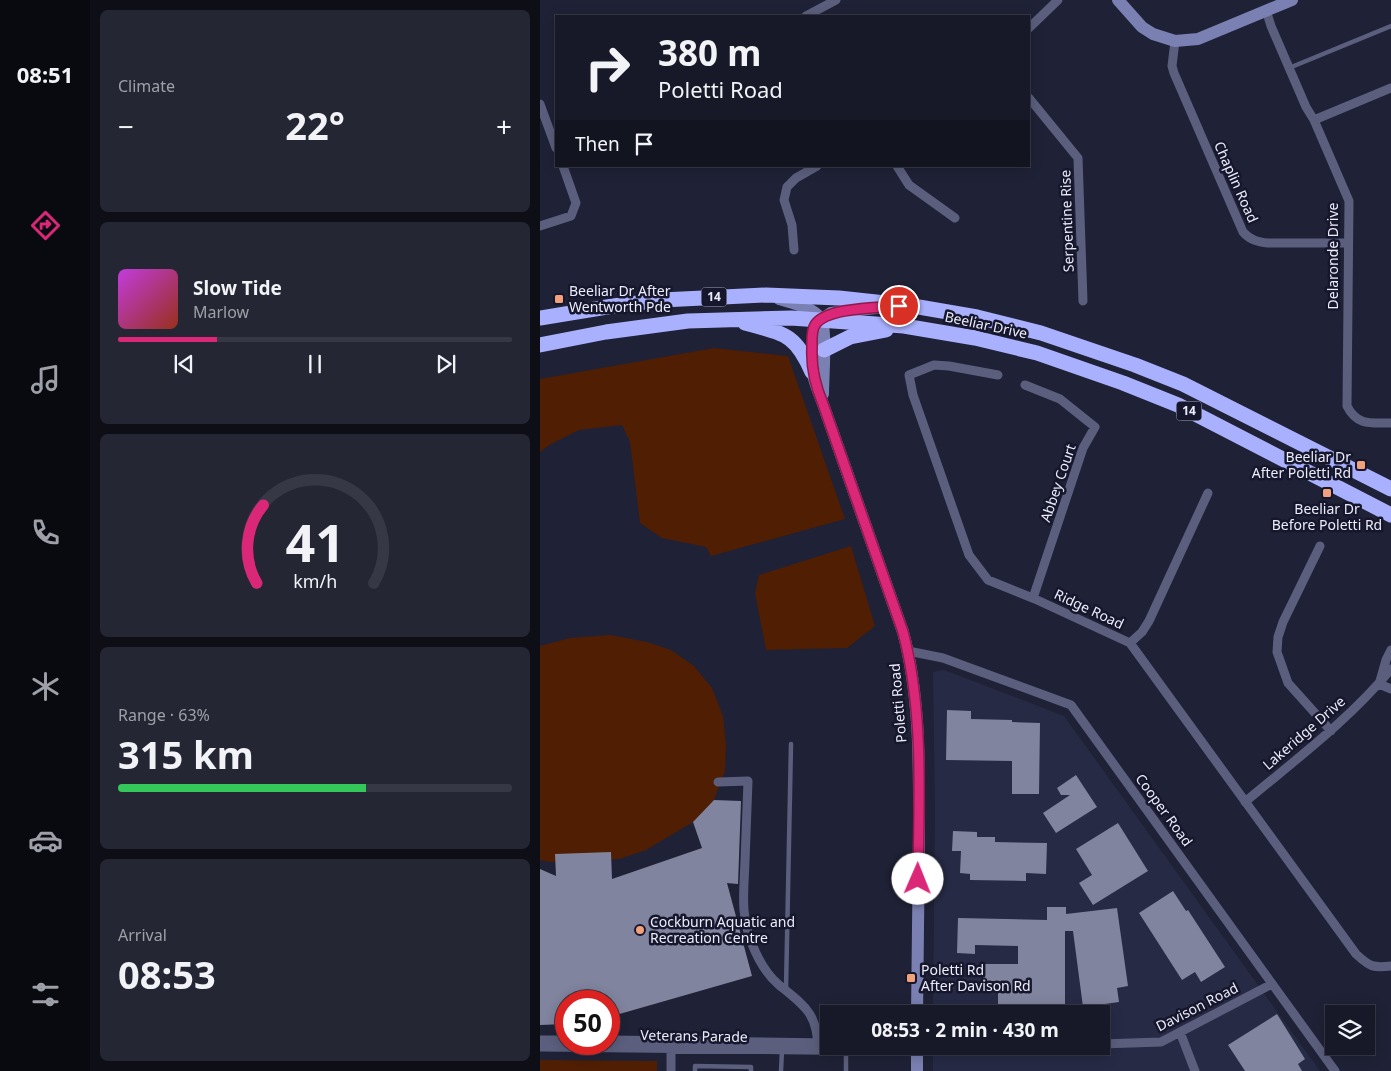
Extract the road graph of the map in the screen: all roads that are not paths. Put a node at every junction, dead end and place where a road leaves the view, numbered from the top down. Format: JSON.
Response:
{"nodes":[{"id":1,"x":836,"y":0,"type":"edge"},
{"id":2,"x":1058,"y":0,"type":"edge"},
{"id":3,"x":1118,"y":0,"type":"edge"},
{"id":4,"x":1292,"y":0,"type":"edge"},
{"id":5,"x":1266,"y":10,"type":"junction"},
{"id":6,"x":808,"y":15,"type":"edge"},
{"id":7,"x":1391,"y":26,"type":"edge"},
{"id":8,"x":1030,"y":27,"type":"edge"},
{"id":9,"x":1175,"y":41,"type":"junction"},
{"id":10,"x":1289,"y":68,"type":"junction"},
{"id":11,"x":1391,"y":88,"type":"edge"},
{"id":12,"x":1030,"y":99,"type":"edge"},
{"id":13,"x":540,"y":104,"type":"edge"},
{"id":14,"x":1314,"y":120,"type":"junction"},
{"id":15,"x":555,"y":145,"type":"edge"},
{"id":16,"x":563,"y":167,"type":"edge"},
{"id":17,"x":815,"y":167,"type":"edge"},
{"id":18,"x":898,"y":167,"type":"edge"},
{"id":19,"x":955,"y":218,"type":"dead end"},
{"id":20,"x":540,"y":226,"type":"edge"},
{"id":21,"x":1348,"y":243,"type":"junction"},
{"id":22,"x":794,"y":250,"type":"dead end"},
{"id":23,"x":766,"y":295,"type":"junction"},
{"id":24,"x":1083,"y":301,"type":"dead end"},
{"id":25,"x":913,"y":306,"type":"junction"},
{"id":26,"x":540,"y":318,"type":"edge"},
{"id":27,"x":730,"y":319,"type":"junction"},
{"id":28,"x":821,"y":319,"type":"junction"},
{"id":29,"x":904,"y":326,"type":"junction"},
{"id":30,"x":540,"y":345,"type":"edge"},
{"id":31,"x":824,"y":350,"type":"junction"},
{"id":32,"x":812,"y":372,"type":"junction"},
{"id":33,"x":998,"y":375,"type":"dead end"},
{"id":34,"x":1025,"y":385,"type":"dead end"},
{"id":35,"x":823,"y":404,"type":"junction"},
{"id":36,"x":1391,"y":423,"type":"edge"},
{"id":37,"x":1391,"y":489,"type":"edge"},
{"id":38,"x":1208,"y":493,"type":"dead end"},
{"id":39,"x":1391,"y":515,"type":"edge"},
{"id":40,"x":1320,"y":546,"type":"dead end"},
{"id":41,"x":1033,"y":598,"type":"junction"},
{"id":42,"x":1130,"y":643,"type":"junction"},
{"id":43,"x":1391,"y":650,"type":"edge"},
{"id":44,"x":908,"y":651,"type":"junction"},
{"id":45,"x":1391,"y":669,"type":"edge"},
{"id":46,"x":1379,"y":684,"type":"junction"},
{"id":47,"x":1391,"y":690,"type":"edge"},
{"id":48,"x":1331,"y":731,"type":"junction"},
{"id":49,"x":791,"y":744,"type":"dead end"},
{"id":50,"x":718,"y":782,"type":"dead end"},
{"id":51,"x":1245,"y":802,"type":"junction"},
{"id":52,"x":1391,"y":966,"type":"edge"},
{"id":53,"x":1272,"y":984,"type":"junction"},
{"id":54,"x":786,"y":989,"type":"junction"},
{"id":55,"x":917,"y":1005,"type":"edge"},
{"id":56,"x":1180,"y":1032,"type":"junction"},
{"id":57,"x":540,"y":1040,"type":"edge"},
{"id":58,"x":555,"y":1040,"type":"edge"},
{"id":59,"x":620,"y":1041,"type":"edge"},
{"id":60,"x":1110,"y":1044,"type":"edge"},
{"id":61,"x":671,"y":1045,"type":"junction"},
{"id":62,"x":540,"y":1047,"type":"edge"},
{"id":63,"x":818,"y":1047,"type":"junction"},
{"id":64,"x":782,"y":1050,"type":"junction"},
{"id":65,"x":846,"y":1055,"type":"edge"},
{"id":66,"x":916,"y":1055,"type":"edge"},
{"id":67,"x":671,"y":1071,"type":"edge"},
{"id":68,"x":695,"y":1071,"type":"edge"},
{"id":69,"x":751,"y":1071,"type":"edge"},
{"id":70,"x":782,"y":1071,"type":"edge"},
{"id":71,"x":846,"y":1071,"type":"edge"},
{"id":72,"x":917,"y":1071,"type":"edge"},
{"id":73,"x":1196,"y":1071,"type":"edge"},
{"id":74,"x":1335,"y":1071,"type":"edge"}],
"edges":[{"from":1,"to":6,"type":"street"},
{"from":2,"to":8,"type":"street"},
{"from":3,"to":9,"type":"main road"},
{"from":4,"to":5,"type":"main road"},
{"from":5,"to":9,"type":"main road"},
{"from":5,"to":10,"type":"street","name":"Delaronde Drive"},
{"from":7,"to":10,"type":"lane"},
{"from":9,"to":21,"type":"street","name":"Chaplin Road"},
{"from":10,"to":14,"type":"street","name":"Delaronde Drive"},
{"from":11,"to":14,"type":"street"},
{"from":12,"to":24,"type":"street","name":"Serpentine Rise"},
{"from":13,"to":15,"type":"street"},
{"from":14,"to":21,"type":"street","name":"Delaronde Drive"},
{"from":16,"to":20,"type":"street"},
{"from":17,"to":22,"type":"street"},
{"from":18,"to":19,"type":"street"},
{"from":21,"to":36,"type":"street","name":"Delaronde Drive"},
{"from":23,"to":25,"type":"highway","name":"Beeliar Drive","number":"14"},
{"from":23,"to":26,"type":"highway","name":"Beeliar Drive","number":"14"},
{"from":23,"to":28,"type":"main road"},
{"from":25,"to":28,"type":"main road"},
{"from":25,"to":37,"type":"highway","name":"Beeliar Drive","number":"14"},
{"from":27,"to":28,"type":"highway","name":"Beeliar Drive","number":"14"},
{"from":27,"to":30,"type":"highway","name":"Beeliar Drive","number":"14"},
{"from":27,"to":32,"type":"highway"},
{"from":28,"to":29,"type":"highway","name":"Beeliar Drive","number":"14"},
{"from":28,"to":31,"type":"main road","name":"Poletti Road"},
{"from":28,"to":32,"type":"main road","name":"Poletti Road"},
{"from":29,"to":31,"type":"highway"},
{"from":29,"to":39,"type":"highway","name":"Beeliar Drive","number":"14"},
{"from":31,"to":35,"type":"main road","name":"Poletti Road"},
{"from":32,"to":35,"type":"main road","name":"Poletti Road"},
{"from":33,"to":41,"type":"street","name":"Ridge Road"},
{"from":34,"to":41,"type":"street","name":"Abbey Court"},
{"from":35,"to":44,"type":"main road","name":"Poletti Road"},
{"from":38,"to":42,"type":"street"},
{"from":40,"to":48,"type":"street"},
{"from":41,"to":42,"type":"street","name":"Ridge Road"},
{"from":42,"to":51,"type":"street","name":"Ridge Road"},
{"from":43,"to":46,"type":"street","name":"Lakeridge Drive"},
{"from":44,"to":53,"type":"street","name":"Cooper Road"},
{"from":44,"to":55,"type":"main road","name":"Poletti Road"},
{"from":45,"to":46,"type":"street","name":"Lakeridge Drive"},
{"from":46,"to":47,"type":"street"},
{"from":46,"to":48,"type":"street","name":"Lakeridge Drive"},
{"from":48,"to":51,"type":"street","name":"Lakeridge Drive"},
{"from":49,"to":54,"type":"lane"},
{"from":50,"to":54,"type":"street"},
{"from":51,"to":52,"type":"street","name":"Ridge Road"},
{"from":53,"to":56,"type":"street","name":"Davison Road"},
{"from":53,"to":74,"type":"street","name":"Cooper Road"},
{"from":54,"to":63,"type":"street"},
{"from":56,"to":60,"type":"street","name":"Davison Road"},
{"from":56,"to":73,"type":"street"},
{"from":57,"to":58,"type":"street"},
{"from":59,"to":61,"type":"street","name":"Veterans Parade"},
{"from":61,"to":62,"type":"street","name":"Veterans Parade"},
{"from":61,"to":63,"type":"street","name":"Veterans Parade"},
{"from":61,"to":64,"type":"street","name":"Veterans Parade"},
{"from":61,"to":67,"type":"street"},
{"from":63,"to":64,"type":"street","name":"Veterans Parade"},
{"from":64,"to":70,"type":"lane"},
{"from":65,"to":71,"type":"lane"},
{"from":66,"to":72,"type":"main road"},
{"from":68,"to":69,"type":"lane"}]}
